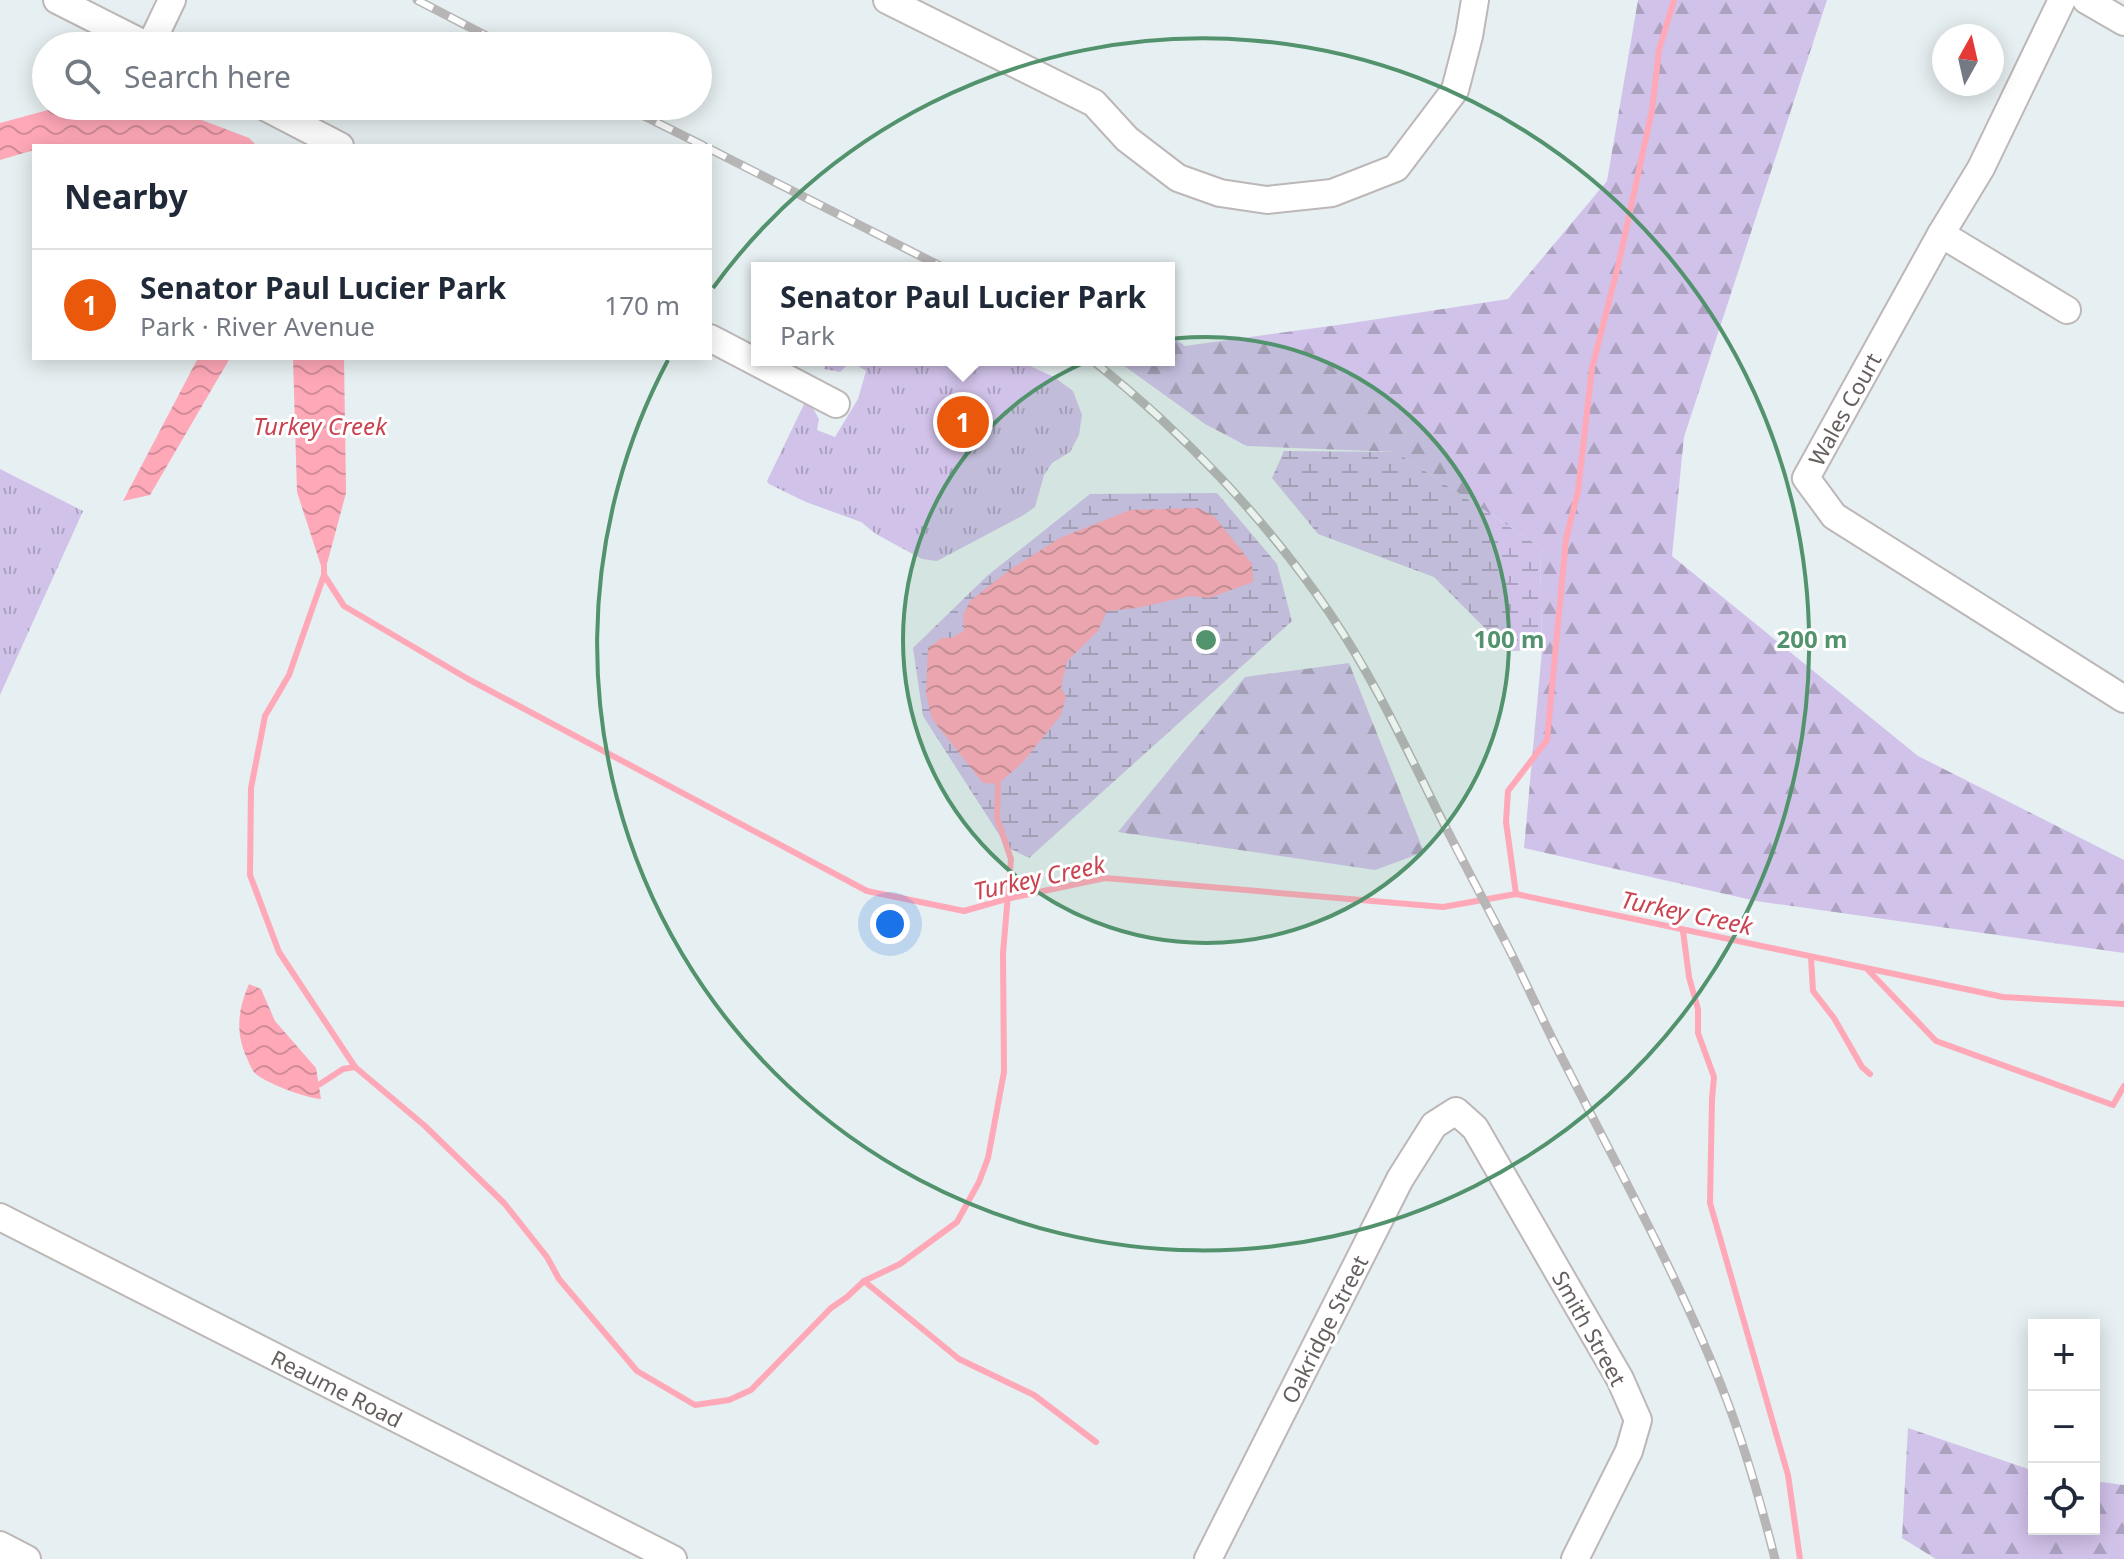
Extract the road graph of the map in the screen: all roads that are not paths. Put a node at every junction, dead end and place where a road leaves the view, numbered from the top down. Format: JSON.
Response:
{"nodes":[{"id":1,"x":57,"y":0,"type":"edge"},
{"id":2,"x":172,"y":0,"type":"edge"},
{"id":3,"x":887,"y":0,"type":"edge"},
{"id":4,"x":1475,"y":0,"type":"edge"},
{"id":5,"x":2062,"y":0,"type":"edge"},
{"id":6,"x":2086,"y":0,"type":"edge"},
{"id":7,"x":2124,"y":22,"type":"edge"},
{"id":8,"x":121,"y":32,"type":"edge"},
{"id":9,"x":156,"y":32,"type":"edge"},
{"id":10,"x":290,"y":120,"type":"edge"},
{"id":11,"x":336,"y":144,"type":"edge"},
{"id":12,"x":1941,"y":234,"type":"junction"},
{"id":13,"x":2067,"y":310,"type":"dead end"},
{"id":14,"x":712,"y":339,"type":"edge"},
{"id":15,"x":751,"y":359,"type":"edge"},
{"id":16,"x":763,"y":366,"type":"edge"},
{"id":17,"x":836,"y":404,"type":"dead end"},
{"id":18,"x":2124,"y":699,"type":"edge"},
{"id":19,"x":1456,"y":1111,"type":"joint"},
{"id":20,"x":0,"y":1217,"type":"edge"},
{"id":21,"x":0,"y":1545,"type":"edge"},
{"id":22,"x":27,"y":1559,"type":"edge"},
{"id":23,"x":673,"y":1559,"type":"edge"},
{"id":24,"x":1208,"y":1559,"type":"edge"},
{"id":25,"x":1575,"y":1559,"type":"edge"}],
"edges":[{"from":1,"to":8,"type":"street"},
{"from":2,"to":9,"type":"street"},
{"from":3,"to":4,"type":"street"},
{"from":5,"to":12,"type":"street","name":"Wales Court"},
{"from":6,"to":7,"type":"street"},
{"from":10,"to":11,"type":"street"},
{"from":12,"to":13,"type":"street"},
{"from":12,"to":18,"type":"street","name":"Wales Court"},
{"from":14,"to":15,"type":"street"},
{"from":16,"to":17,"type":"street"},
{"from":19,"to":24,"type":"street","name":"Oakridge Street"},
{"from":19,"to":25,"type":"street","name":"Smith Street"},
{"from":20,"to":23,"type":"street","name":"Reaume Road"},
{"from":21,"to":22,"type":"street"}]}
